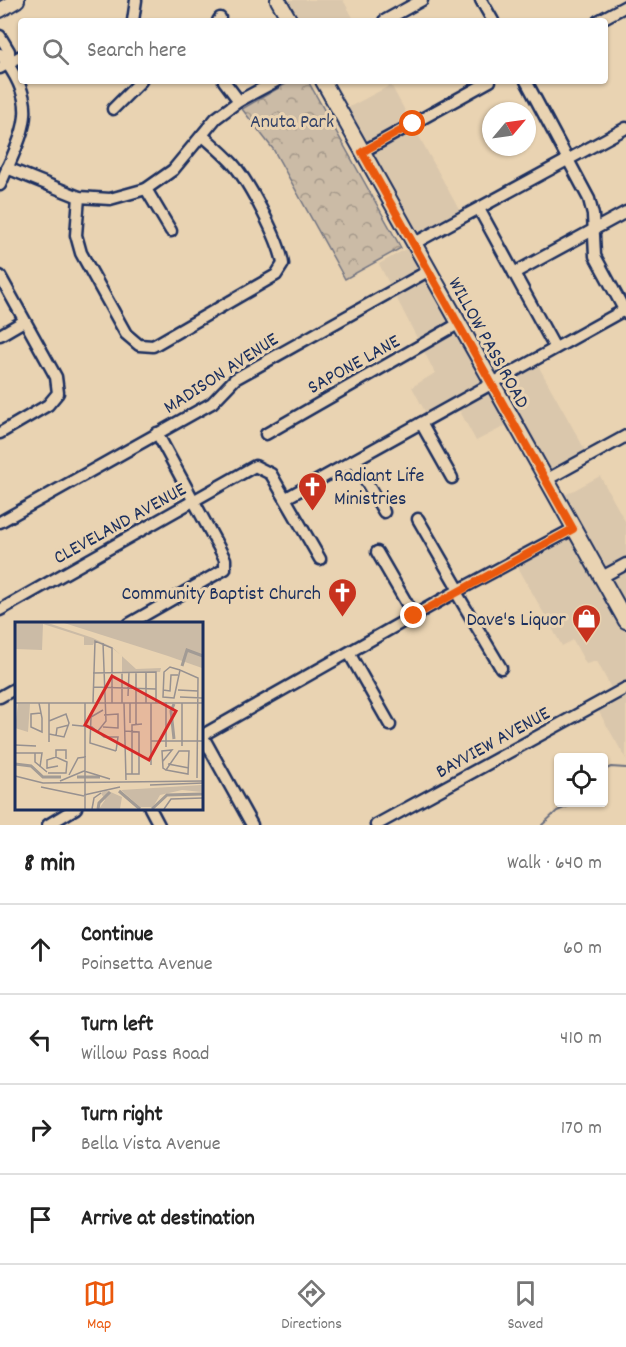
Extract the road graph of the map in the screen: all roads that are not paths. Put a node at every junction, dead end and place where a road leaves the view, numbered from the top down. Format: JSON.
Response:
{"nodes":[{"id":1,"x":17,"y":0,"type":"edge"},
{"id":2,"x":136,"y":0,"type":"edge"},
{"id":3,"x":278,"y":0,"type":"edge"},
{"id":4,"x":422,"y":0,"type":"edge"},
{"id":5,"x":481,"y":0,"type":"edge"},
{"id":6,"x":626,"y":6,"type":"edge"},
{"id":7,"x":0,"y":10,"type":"edge"},
{"id":8,"x":133,"y":18,"type":"edge"},
{"id":9,"x":288,"y":18,"type":"edge"},
{"id":10,"x":389,"y":18,"type":"edge"},
{"id":11,"x":490,"y":18,"type":"edge"},
{"id":12,"x":604,"y":18,"type":"edge"},
{"id":13,"x":0,"y":36,"type":"edge"},
{"id":14,"x":0,"y":54,"type":"edge"},
{"id":15,"x":5,"y":65,"type":"edge"},
{"id":16,"x":18,"y":81,"type":"edge"},
{"id":17,"x":21,"y":84,"type":"edge"},
{"id":18,"x":138,"y":84,"type":"edge"},
{"id":19,"x":226,"y":84,"type":"edge"},
{"id":20,"x":270,"y":84,"type":"edge"},
{"id":21,"x":325,"y":84,"type":"edge"},
{"id":22,"x":485,"y":84,"type":"edge"},
{"id":23,"x":528,"y":84,"type":"edge"},
{"id":24,"x":239,"y":101,"type":"junction"},
{"id":25,"x":112,"y":109,"type":"dead end"},
{"id":26,"x":626,"y":128,"type":"edge"},
{"id":27,"x":202,"y":135,"type":"junction"},
{"id":28,"x":362,"y":152,"type":"junction"},
{"id":29,"x":568,"y":159,"type":"junction"},
{"id":30,"x":8,"y":168,"type":"junction"},
{"id":31,"x":0,"y":185,"type":"edge"},
{"id":32,"x":146,"y":189,"type":"junction"},
{"id":33,"x":79,"y":197,"type":"junction"},
{"id":34,"x":479,"y":208,"type":"junction"},
{"id":35,"x":626,"y":212,"type":"edge"},
{"id":36,"x":171,"y":231,"type":"dead end"},
{"id":37,"x":592,"y":231,"type":"junction"},
{"id":38,"x":413,"y":244,"type":"junction"},
{"id":39,"x":428,"y":271,"type":"junction"},
{"id":40,"x":514,"y":273,"type":"junction"},
{"id":41,"x":0,"y":276,"type":"edge"},
{"id":42,"x":625,"y":311,"type":"edge"},
{"id":43,"x":24,"y":321,"type":"junction"},
{"id":44,"x":458,"y":324,"type":"junction"},
{"id":45,"x":0,"y":335,"type":"edge"},
{"id":46,"x":555,"y":348,"type":"junction"},
{"id":47,"x":491,"y":383,"type":"junction"},
{"id":48,"x":421,"y":423,"type":"junction"},
{"id":49,"x":0,"y":433,"type":"edge"},
{"id":50,"x":156,"y":433,"type":"junction"},
{"id":51,"x":266,"y":434,"type":"dead end"},
{"id":52,"x":626,"y":436,"type":"edge"},
{"id":53,"x":354,"y":461,"type":"junction"},
{"id":54,"x":452,"y":478,"type":"dead end"},
{"id":55,"x":546,"y":480,"type":"junction"},
{"id":56,"x":286,"y":498,"type":"junction"},
{"id":57,"x":194,"y":501,"type":"junction"},
{"id":58,"x":384,"y":512,"type":"dead end"},
{"id":59,"x":418,"y":519,"type":"dead end"},
{"id":60,"x":0,"y":522,"type":"edge"},
{"id":61,"x":573,"y":529,"type":"junction"},
{"id":62,"x":377,"y":552,"type":"dead end"},
{"id":63,"x":320,"y":559,"type":"dead end"},
{"id":64,"x":626,"y":564,"type":"edge"},
{"id":65,"x":600,"y":578,"type":"junction"},
{"id":66,"x":458,"y":591,"type":"junction"},
{"id":67,"x":0,"y":610,"type":"edge"},
{"id":68,"x":414,"y":616,"type":"junction"},
{"id":69,"x":626,"y":621,"type":"edge"},
{"id":70,"x":132,"y":622,"type":"edge"},
{"id":71,"x":349,"y":653,"type":"junction"},
{"id":72,"x":501,"y":668,"type":"dead end"},
{"id":73,"x":626,"y":688,"type":"edge"},
{"id":74,"x":15,"y":689,"type":"edge"},
{"id":75,"x":0,"y":697,"type":"edge"},
{"id":76,"x":390,"y":725,"type":"dead end"},
{"id":77,"x":202,"y":735,"type":"edge"},
{"id":78,"x":202,"y":738,"type":"edge"},
{"id":79,"x":73,"y":810,"type":"edge"},
{"id":80,"x":151,"y":810,"type":"edge"},
{"id":81,"x":48,"y":825,"type":"edge"},
{"id":82,"x":159,"y":825,"type":"edge"},
{"id":83,"x":252,"y":825,"type":"edge"},
{"id":84,"x":376,"y":825,"type":"edge"}],
"edges":[{"from":1,"to":7,"type":"main road"},
{"from":2,"to":8,"type":"street"},
{"from":3,"to":9,"type":"main road"},
{"from":4,"to":10,"type":"street"},
{"from":5,"to":11,"type":"street"},
{"from":6,"to":12,"type":"street"},
{"from":13,"to":15,"type":"street"},
{"from":14,"to":15,"type":"street"},
{"from":15,"to":16,"type":"street"},
{"from":17,"to":30,"type":"street"},
{"from":18,"to":25,"type":"street"},
{"from":19,"to":24,"type":"street"},
{"from":20,"to":24,"type":"street"},
{"from":21,"to":28,"type":"main road","name":"WILLOW PASS ROAD"},
{"from":22,"to":28,"type":"street"},
{"from":23,"to":29,"type":"street"},
{"from":24,"to":27,"type":"street"},
{"from":26,"to":29,"type":"street"},
{"from":27,"to":32,"type":"street"},
{"from":27,"to":33,"type":"street"},
{"from":28,"to":38,"type":"main road","name":"WILLOW PASS ROAD"},
{"from":29,"to":34,"type":"street"},
{"from":29,"to":37,"type":"street"},
{"from":30,"to":31,"type":"street"},
{"from":30,"to":33,"type":"street"},
{"from":32,"to":33,"type":"street"},
{"from":32,"to":36,"type":"street"},
{"from":34,"to":38,"type":"street"},
{"from":34,"to":40,"type":"street"},
{"from":35,"to":37,"type":"street"},
{"from":37,"to":40,"type":"street"},
{"from":37,"to":42,"type":"street"},
{"from":38,"to":39,"type":"main road","name":"WILLOW PASS ROAD"},
{"from":39,"to":44,"type":"main road","name":"WILLOW PASS ROAD"},
{"from":39,"to":50,"type":"street","name":"MADISON AVENUE"},
{"from":40,"to":46,"type":"street"},
{"from":41,"to":43,"type":"street"},
{"from":42,"to":46,"type":"street"},
{"from":43,"to":45,"type":"street"},
{"from":43,"to":49,"type":"street"},
{"from":44,"to":47,"type":"main road","name":"WILLOW PASS ROAD"},
{"from":44,"to":51,"type":"street","name":"SAPONE LANE"},
{"from":46,"to":47,"type":"street"},
{"from":47,"to":48,"type":"street"},
{"from":47,"to":55,"type":"main road","name":"WILLOW PASS ROAD"},
{"from":48,"to":53,"type":"street"},
{"from":48,"to":54,"type":"street"},
{"from":50,"to":57,"type":"street"},
{"from":50,"to":60,"type":"street","name":"MADISON AVENUE"},
{"from":52,"to":55,"type":"street"},
{"from":53,"to":56,"type":"street"},
{"from":53,"to":58,"type":"street"},
{"from":55,"to":61,"type":"main road","name":"WILLOW PASS ROAD"},
{"from":56,"to":57,"type":"street","name":"CLEVELAND AVENUE"},
{"from":56,"to":63,"type":"street"},
{"from":57,"to":67,"type":"street","name":"CLEVELAND AVENUE"},
{"from":57,"to":70,"type":"street"},
{"from":59,"to":66,"type":"street"},
{"from":61,"to":65,"type":"main road","name":"WILLOW PASS ROAD"},
{"from":61,"to":66,"type":"street"},
{"from":62,"to":68,"type":"street"},
{"from":64,"to":65,"type":"street"},
{"from":65,"to":69,"type":"main road","name":"WILLOW PASS ROAD"},
{"from":66,"to":68,"type":"street"},
{"from":66,"to":72,"type":"street"},
{"from":68,"to":71,"type":"street"},
{"from":71,"to":76,"type":"street"},
{"from":71,"to":77,"type":"street"},
{"from":73,"to":84,"type":"street","name":"BAYVIEW AVENUE"},
{"from":74,"to":75,"type":"street"},
{"from":78,"to":83,"type":"street"},
{"from":79,"to":81,"type":"street"},
{"from":80,"to":82,"type":"street"}]}
